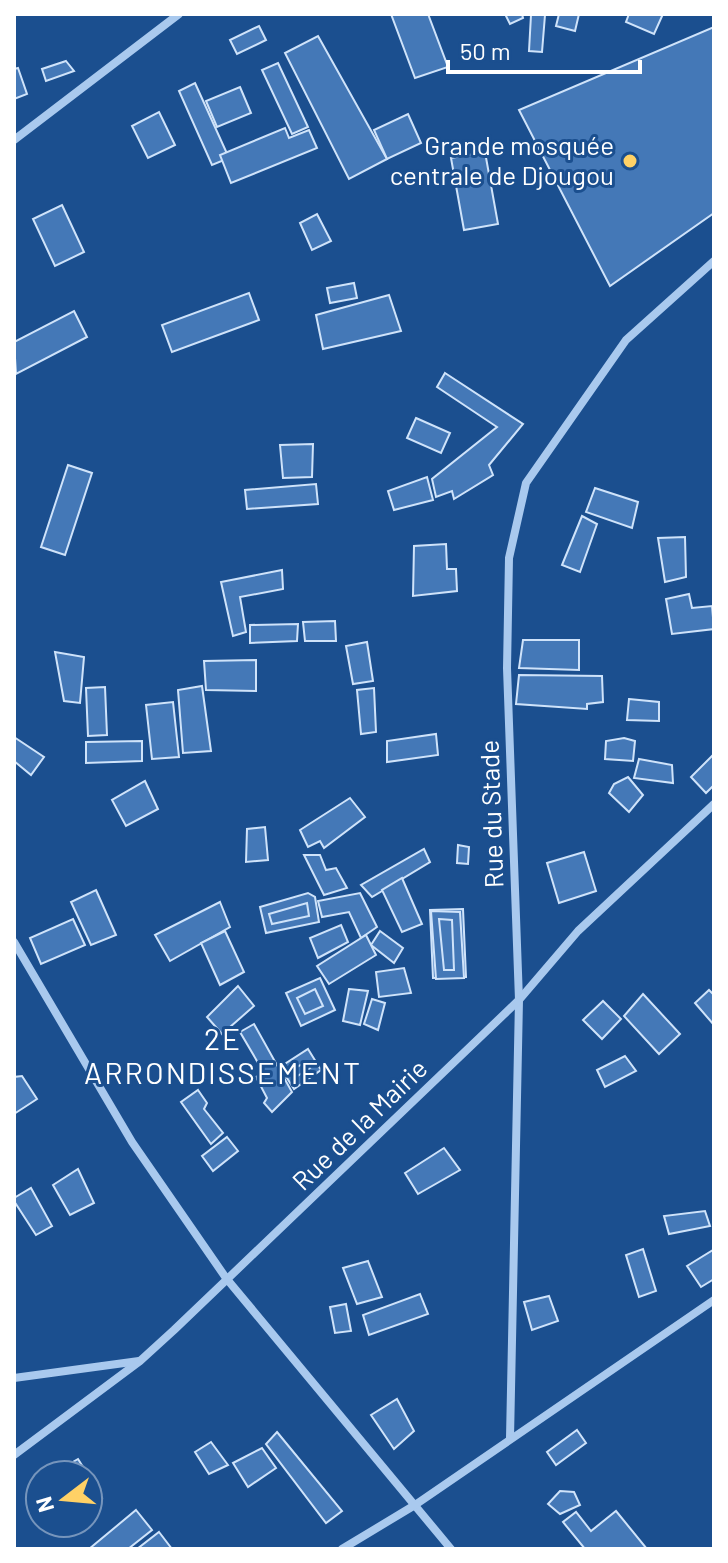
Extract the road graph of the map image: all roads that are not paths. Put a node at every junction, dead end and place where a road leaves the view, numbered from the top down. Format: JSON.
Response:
{"nodes":[{"id":1,"x":179,"y":14,"type":"edge"},
{"id":2,"x":14,"y":140,"type":"edge"},
{"id":3,"x":714,"y":261,"type":"edge"},
{"id":4,"x":714,"y":804,"type":"edge"},
{"id":5,"x":14,"y":942,"type":"edge"},
{"id":6,"x":519,"y":1000,"type":"junction"},
{"id":7,"x":226,"y":1278,"type":"junction"},
{"id":8,"x":714,"y":1300,"type":"edge"},
{"id":9,"x":140,"y":1361,"type":"junction"},
{"id":10,"x":14,"y":1378,"type":"edge"},
{"id":11,"x":510,"y":1438,"type":"junction"},
{"id":12,"x":14,"y":1455,"type":"edge"},
{"id":13,"x":415,"y":1505,"type":"junction"},
{"id":14,"x":342,"y":1549,"type":"edge"},
{"id":15,"x":451,"y":1549,"type":"edge"}],
"edges":[{"from":1,"to":2,"type":"street"},
{"from":3,"to":6,"type":"street","name":"Rue du Stade"},
{"from":4,"to":6,"type":"street","name":"Rue de la Mairie"},
{"from":5,"to":7,"type":"street"},
{"from":6,"to":7,"type":"street","name":"Rue de la Mairie"},
{"from":6,"to":11,"type":"street","name":"Rue du Stade"},
{"from":7,"to":9,"type":"street","name":"Rue de la Mairie"},
{"from":7,"to":13,"type":"street"},
{"from":8,"to":11,"type":"street"},
{"from":9,"to":10,"type":"street"},
{"from":9,"to":12,"type":"street","name":"Rue de la Mairie"},
{"from":11,"to":13,"type":"street"},
{"from":13,"to":14,"type":"street"},
{"from":13,"to":15,"type":"street"}]}
